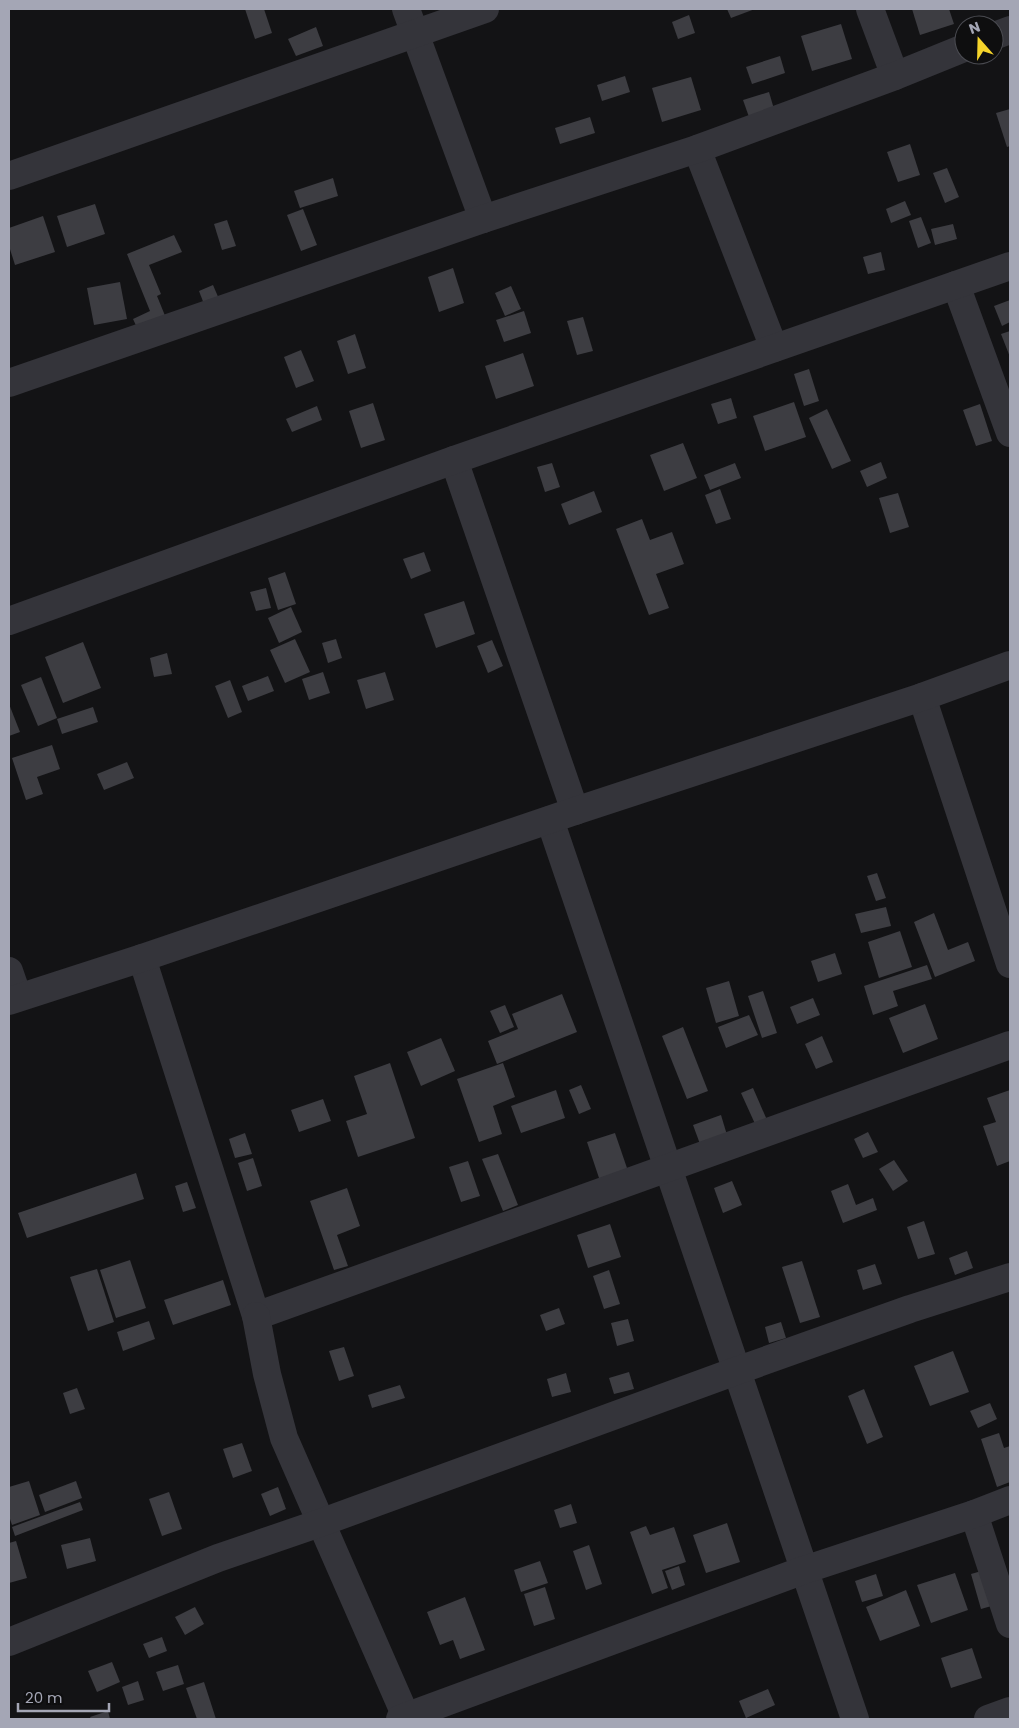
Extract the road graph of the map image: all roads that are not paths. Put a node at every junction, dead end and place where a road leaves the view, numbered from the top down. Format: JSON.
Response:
{"nodes":[{"id":1,"x":485,"y":9,"type":"edge"},
{"id":2,"x":870,"y":9,"type":"edge"},
{"id":3,"x":411,"y":21,"type":"edge"},
{"id":4,"x":954,"y":52,"type":"edge"},
{"id":5,"x":895,"y":76,"type":"junction"},
{"id":6,"x":697,"y":149,"type":"junction"},
{"id":7,"x":9,"y":176,"type":"edge"},
{"id":8,"x":483,"y":219,"type":"junction"},
{"id":9,"x":1010,"y":266,"type":"edge"},
{"id":10,"x":956,"y":285,"type":"junction"},
{"id":11,"x":774,"y":348,"type":"junction"},
{"id":12,"x":9,"y":383,"type":"edge"},
{"id":13,"x":1010,"y":433,"type":"edge"},
{"id":14,"x":454,"y":460,"type":"junction"},
{"id":15,"x":9,"y":622,"type":"edge"},
{"id":16,"x":1010,"y":665,"type":"edge"},
{"id":17,"x":922,"y":697,"type":"junction"},
{"id":18,"x":562,"y":816,"type":"junction"},
{"id":19,"x":142,"y":958,"type":"junction"},
{"id":20,"x":1010,"y":964,"type":"edge"},
{"id":21,"x":9,"y":971,"type":"edge"},
{"id":22,"x":14,"y":999,"type":"edge"},
{"id":23,"x":1010,"y":1045,"type":"edge"},
{"id":24,"x":667,"y":1167,"type":"junction"},
{"id":25,"x":1010,"y":1277,"type":"edge"},
{"id":26,"x":256,"y":1316,"type":"junction"},
{"id":27,"x":736,"y":1371,"type":"junction"},
{"id":28,"x":1010,"y":1500,"type":"edge"},
{"id":29,"x":974,"y":1514,"type":"junction"},
{"id":30,"x":320,"y":1523,"type":"junction"},
{"id":31,"x":804,"y":1570,"type":"junction"},
{"id":32,"x":1010,"y":1624,"type":"edge"},
{"id":33,"x":9,"y":1642,"type":"edge"},
{"id":34,"x":1010,"y":1711,"type":"edge"},
{"id":35,"x":404,"y":1719,"type":"edge"},
{"id":36,"x":854,"y":1719,"type":"edge"},
{"id":37,"x":988,"y":1719,"type":"edge"}],
"edges":[{"from":1,"to":3,"type":"street"},
{"from":2,"to":5,"type":"street"},
{"from":3,"to":7,"type":"street"},
{"from":3,"to":8,"type":"street"},
{"from":4,"to":5,"type":"street"},
{"from":5,"to":6,"type":"street"},
{"from":6,"to":8,"type":"street"},
{"from":6,"to":11,"type":"street"},
{"from":8,"to":12,"type":"street"},
{"from":9,"to":10,"type":"street"},
{"from":10,"to":11,"type":"street"},
{"from":10,"to":13,"type":"street"},
{"from":11,"to":14,"type":"street"},
{"from":14,"to":15,"type":"street"},
{"from":14,"to":18,"type":"street"},
{"from":16,"to":17,"type":"street"},
{"from":17,"to":18,"type":"street"},
{"from":17,"to":20,"type":"street"},
{"from":18,"to":19,"type":"street"},
{"from":18,"to":24,"type":"street"},
{"from":19,"to":22,"type":"street"},
{"from":19,"to":26,"type":"street"},
{"from":21,"to":22,"type":"street"},
{"from":23,"to":24,"type":"street"},
{"from":24,"to":26,"type":"street"},
{"from":24,"to":27,"type":"street"},
{"from":25,"to":27,"type":"street"},
{"from":26,"to":30,"type":"street"},
{"from":27,"to":30,"type":"street"},
{"from":27,"to":31,"type":"street"},
{"from":28,"to":29,"type":"street"},
{"from":29,"to":31,"type":"street"},
{"from":29,"to":32,"type":"street"},
{"from":30,"to":33,"type":"street"},
{"from":30,"to":35,"type":"street"},
{"from":31,"to":35,"type":"street"},
{"from":31,"to":36,"type":"street"},
{"from":34,"to":37,"type":"street"}]}
